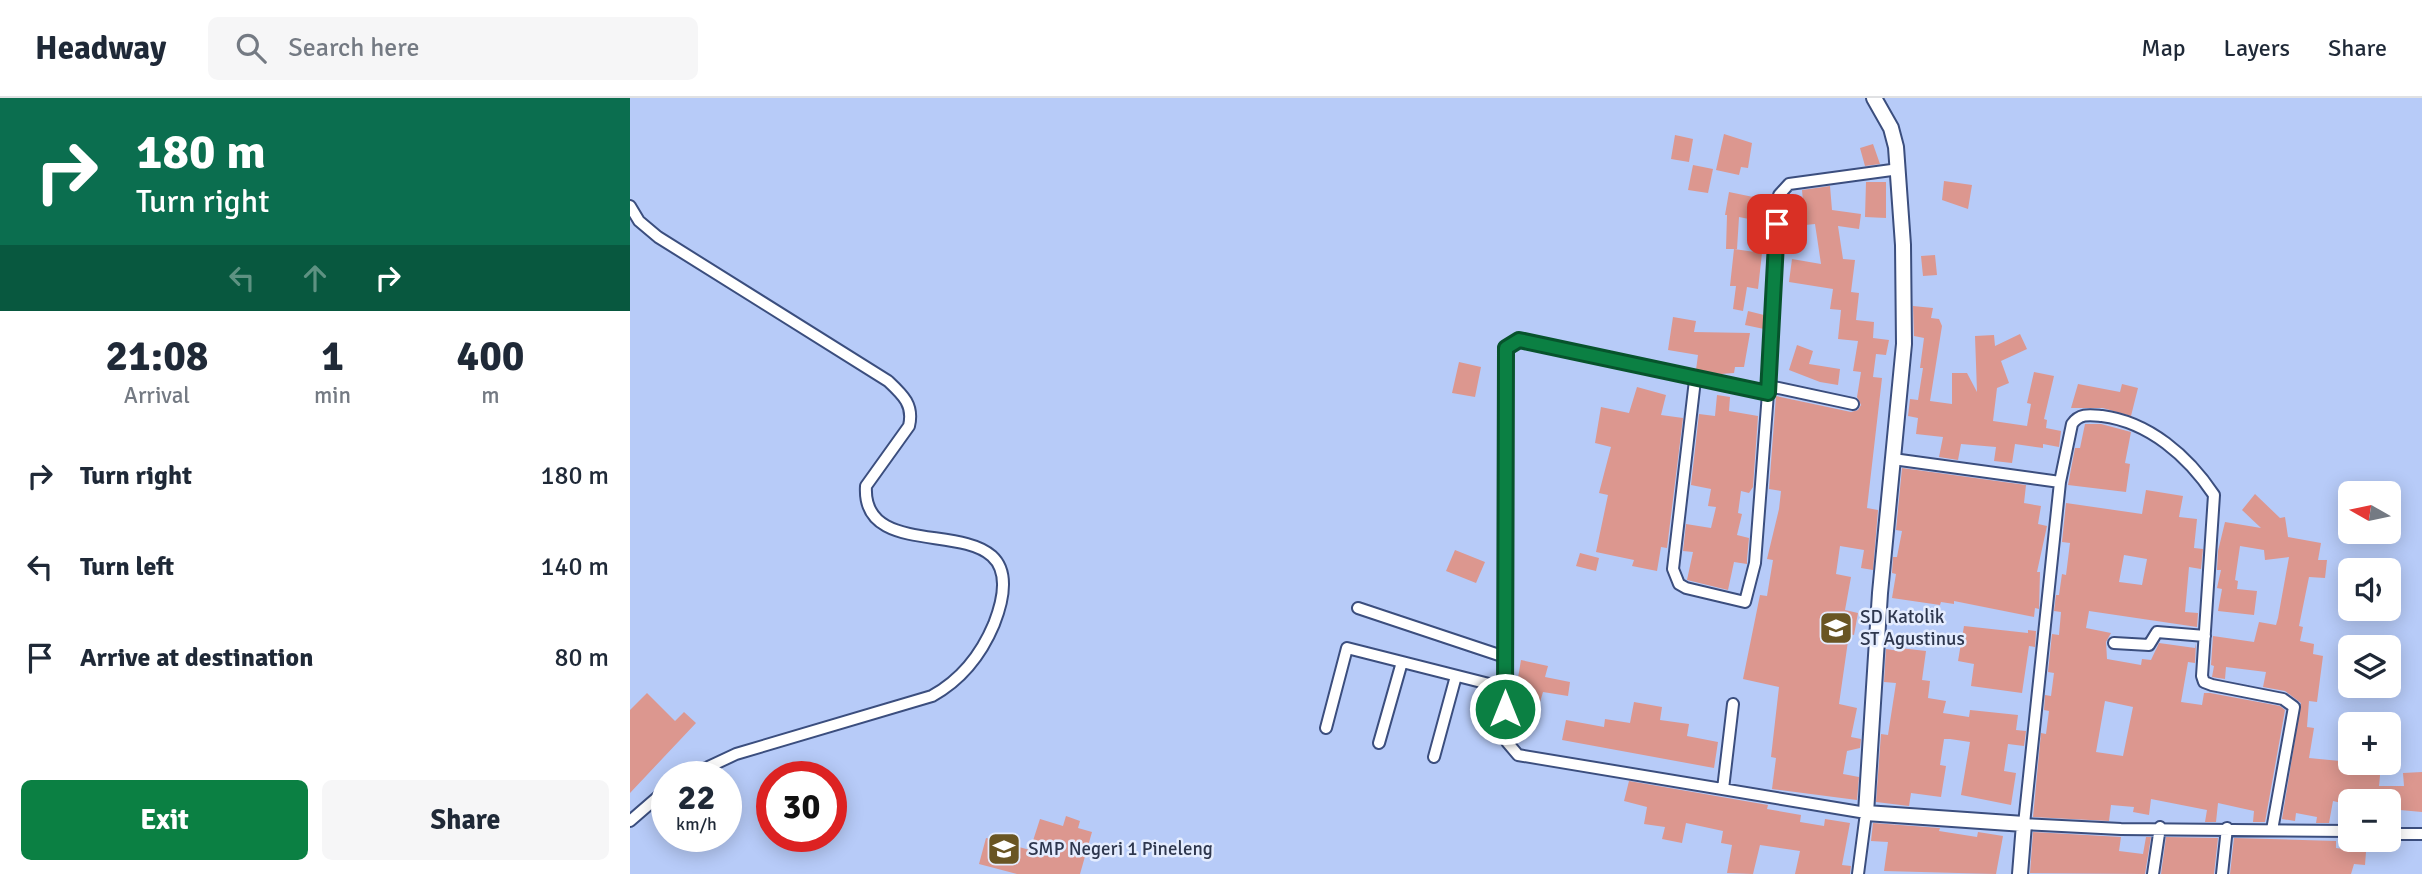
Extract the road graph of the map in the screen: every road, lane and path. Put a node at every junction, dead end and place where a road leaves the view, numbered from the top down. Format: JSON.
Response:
{"nodes":[{"id":1,"x":1874,"y":98,"type":"edge"},
{"id":2,"x":1899,"y":169,"type":"junction"},
{"id":3,"x":630,"y":206,"type":"edge"},
{"id":4,"x":1695,"y":380,"type":"junction"},
{"id":5,"x":1769,"y":389,"type":"junction"},
{"id":6,"x":1853,"y":404,"type":"dead end"},
{"id":7,"x":1893,"y":459,"type":"junction"},
{"id":8,"x":2060,"y":482,"type":"junction"},
{"id":9,"x":1358,"y":608,"type":"dead end"},
{"id":10,"x":2205,"y":636,"type":"junction"},
{"id":11,"x":2114,"y":643,"type":"dead end"},
{"id":12,"x":1505,"y":657,"type":"junction"},
{"id":13,"x":1402,"y":662,"type":"junction"},
{"id":14,"x":1456,"y":676,"type":"junction"},
{"id":15,"x":1505,"y":688,"type":"junction"},
{"id":16,"x":1733,"y":704,"type":"dead end"},
{"id":17,"x":1326,"y":727,"type":"dead end"},
{"id":18,"x":1379,"y":743,"type":"dead end"},
{"id":19,"x":1434,"y":757,"type":"dead end"},
{"id":20,"x":721,"y":761,"type":"edge"},
{"id":21,"x":1723,"y":789,"type":"junction"},
{"id":22,"x":651,"y":803,"type":"edge"},
{"id":23,"x":1866,"y":813,"type":"junction"},
{"id":24,"x":630,"y":821,"type":"edge"},
{"id":25,"x":2024,"y":824,"type":"junction"},
{"id":26,"x":2160,"y":827,"type":"junction"},
{"id":27,"x":2227,"y":828,"type":"junction"},
{"id":28,"x":2273,"y":830,"type":"junction"},
{"id":29,"x":2338,"y":831,"type":"edge"},
{"id":30,"x":2401,"y":834,"type":"edge"},
{"id":31,"x":2422,"y":834,"type":"edge"},
{"id":32,"x":1858,"y":874,"type":"edge"},
{"id":33,"x":2020,"y":874,"type":"edge"},
{"id":34,"x":2152,"y":874,"type":"edge"},
{"id":35,"x":2222,"y":874,"type":"edge"}],
"edges":[{"from":1,"to":2,"type":"street"},
{"from":2,"to":5,"type":"street"},
{"from":2,"to":7,"type":"street"},
{"from":3,"to":20,"type":"street"},
{"from":4,"to":5,"type":"street"},
{"from":4,"to":5,"type":"street"},
{"from":4,"to":12,"type":"street"},
{"from":5,"to":6,"type":"street"},
{"from":7,"to":8,"type":"street"},
{"from":7,"to":23,"type":"street"},
{"from":8,"to":10,"type":"street"},
{"from":8,"to":25,"type":"street"},
{"from":9,"to":12,"type":"street"},
{"from":10,"to":11,"type":"street"},
{"from":10,"to":28,"type":"street"},
{"from":12,"to":15,"type":"street"},
{"from":13,"to":14,"type":"street"},
{"from":13,"to":17,"type":"street"},
{"from":13,"to":18,"type":"street"},
{"from":14,"to":15,"type":"street"},
{"from":14,"to":19,"type":"street"},
{"from":15,"to":21,"type":"street"},
{"from":16,"to":21,"type":"street"},
{"from":21,"to":23,"type":"street"},
{"from":22,"to":24,"type":"street"},
{"from":23,"to":25,"type":"street"},
{"from":23,"to":32,"type":"street"},
{"from":25,"to":26,"type":"street"},
{"from":25,"to":33,"type":"street"},
{"from":26,"to":27,"type":"street"},
{"from":26,"to":34,"type":"street"},
{"from":27,"to":28,"type":"street"},
{"from":27,"to":35,"type":"street"},
{"from":28,"to":29,"type":"street"},
{"from":30,"to":31,"type":"street"}]}
